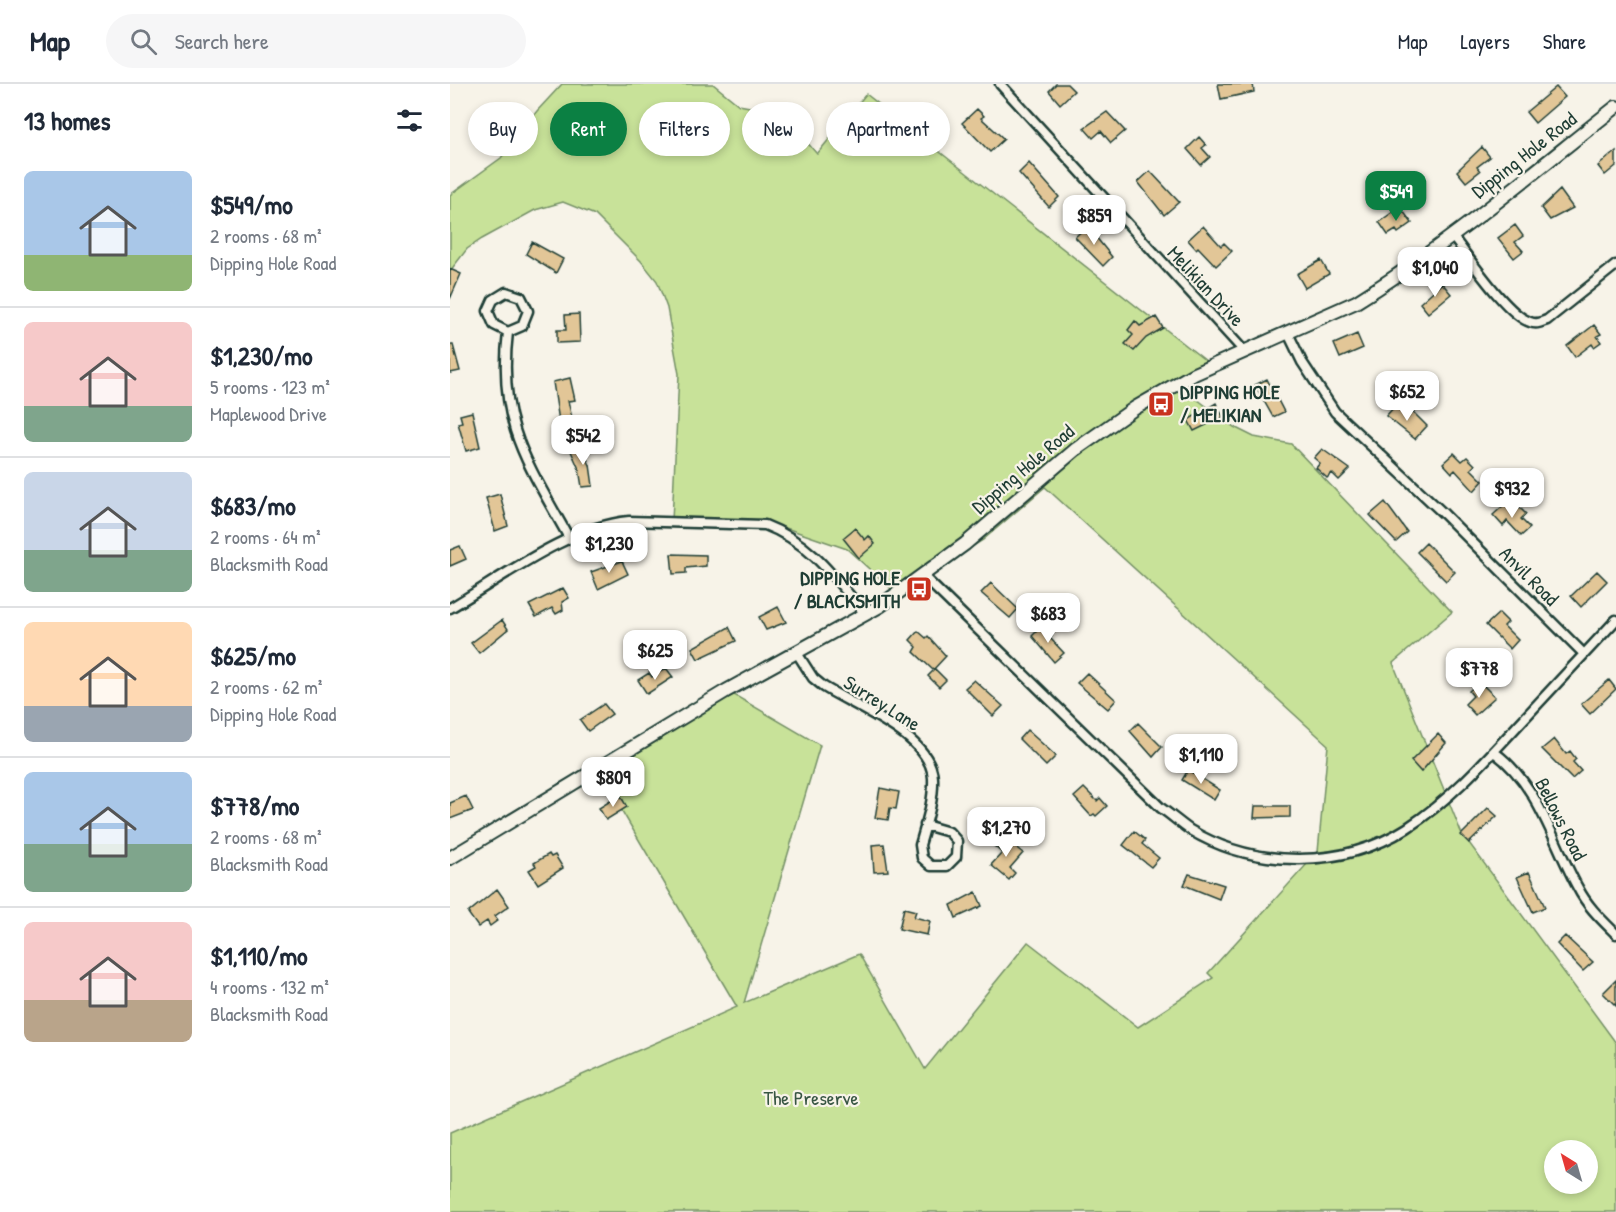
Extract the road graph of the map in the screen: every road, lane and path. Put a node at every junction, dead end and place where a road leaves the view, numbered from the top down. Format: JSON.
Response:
{"nodes":[{"id":1,"x":1000,"y":84,"type":"edge"},
{"id":2,"x":1616,"y":107,"type":"edge"},
{"id":3,"x":1452,"y":236,"type":"junction"},
{"id":4,"x":1616,"y":265,"type":"edge"},
{"id":5,"x":508,"y":332,"type":"junction"},
{"id":6,"x":1288,"y":333,"type":"junction"},
{"id":7,"x":1244,"y":351,"type":"junction"},
{"id":8,"x":569,"y":538,"type":"junction"},
{"id":9,"x":922,"y":575,"type":"junction"},
{"id":10,"x":450,"y":608,"type":"edge"},
{"id":11,"x":865,"y":614,"type":"junction"},
{"id":12,"x":1616,"y":620,"type":"edge"},
{"id":13,"x":797,"y":653,"type":"junction"},
{"id":14,"x":1584,"y":654,"type":"junction"},
{"id":15,"x":1494,"y":752,"type":"junction"},
{"id":16,"x":925,"y":825,"type":"junction"},
{"id":17,"x":450,"y":858,"type":"edge"},
{"id":18,"x":1616,"y":934,"type":"edge"}],
"edges":[{"from":1,"to":7,"type":"street","name":"Melikian Drive"},
{"from":2,"to":3,"type":"main road","name":"Dipping Hole Road"},
{"from":3,"to":4,"type":"street"},
{"from":3,"to":6,"type":"main road","name":"Dipping Hole Road"},
{"from":5,"to":5,"type":"street"},
{"from":5,"to":8,"type":"street"},
{"from":6,"to":7,"type":"main road","name":"Dipping Hole Road"},
{"from":6,"to":14,"type":"street","name":"Anvil Road"},
{"from":7,"to":9,"type":"main road","name":"Dipping Hole Road"},
{"from":8,"to":10,"type":"street"},
{"from":8,"to":11,"type":"street"},
{"from":9,"to":11,"type":"main road","name":"Dipping Hole Road"},
{"from":9,"to":15,"type":"street"},
{"from":11,"to":13,"type":"main road","name":"Dipping Hole Road"},
{"from":12,"to":14,"type":"street"},
{"from":13,"to":16,"type":"street","name":"Surrey Lane"},
{"from":13,"to":17,"type":"main road","name":"Dipping Hole Road"},
{"from":14,"to":15,"type":"street"},
{"from":15,"to":18,"type":"street","name":"Bellows Road"},
{"from":16,"to":16,"type":"street","name":"Surrey Lane"}]}
